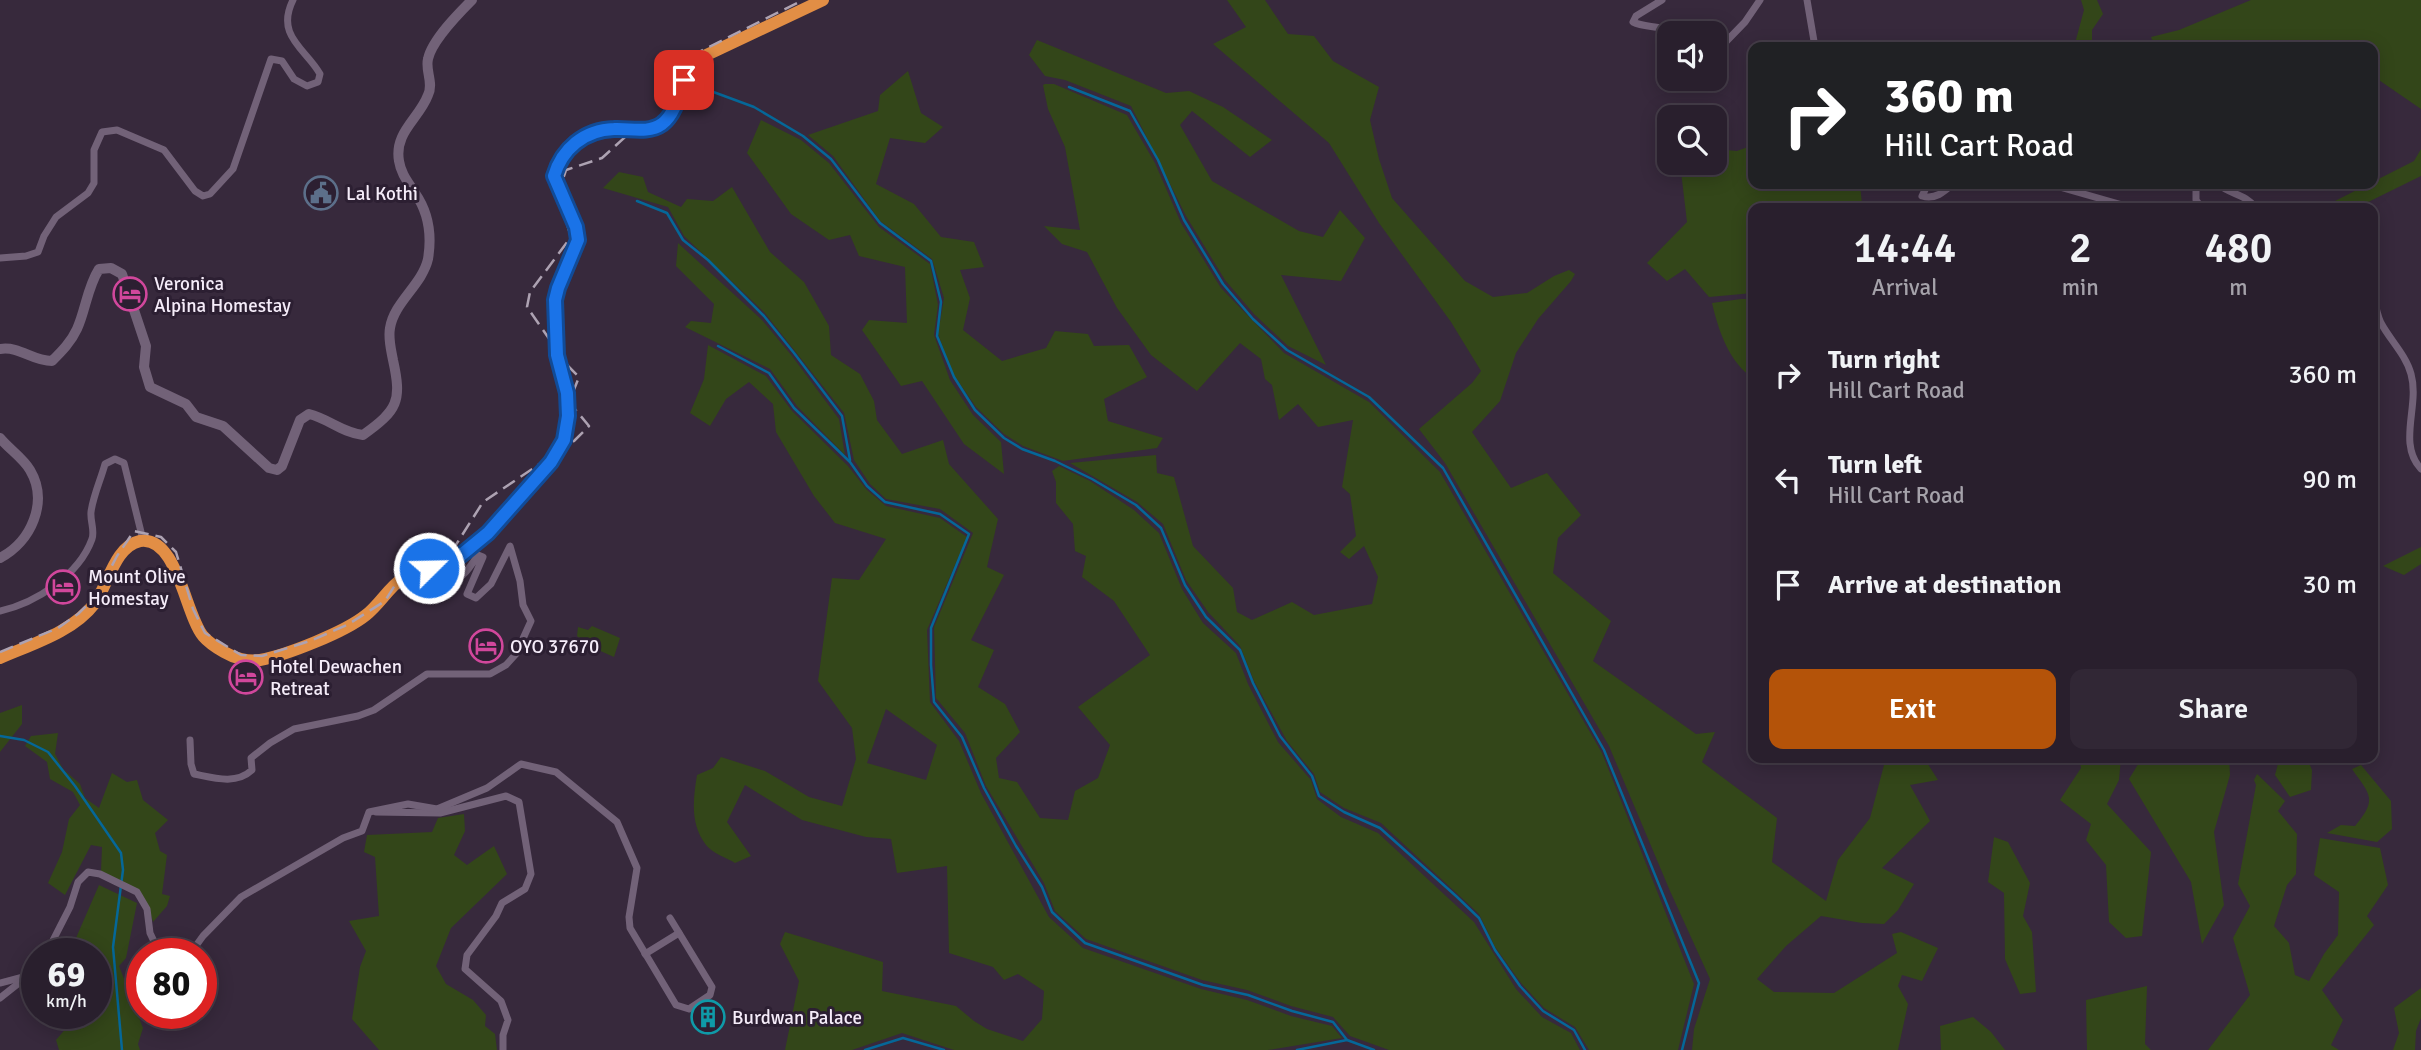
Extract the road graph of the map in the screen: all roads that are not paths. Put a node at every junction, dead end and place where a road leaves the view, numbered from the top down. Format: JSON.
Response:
{"nodes":[{"id":1,"x":293,"y":0,"type":"edge"},
{"id":2,"x":472,"y":0,"type":"edge"},
{"id":3,"x":822,"y":0,"type":"edge"},
{"id":4,"x":1662,"y":0,"type":"edge"},
{"id":5,"x":1760,"y":0,"type":"edge"},
{"id":6,"x":1807,"y":0,"type":"edge"},
{"id":7,"x":1657,"y":27,"type":"edge"},
{"id":8,"x":1727,"y":41,"type":"edge"},
{"id":9,"x":1814,"y":42,"type":"edge"},
{"id":10,"x":1926,"y":189,"type":"edge"},
{"id":11,"x":1948,"y":189,"type":"edge"},
{"id":12,"x":2066,"y":189,"type":"edge"},
{"id":13,"x":2226,"y":189,"type":"edge"},
{"id":14,"x":2116,"y":203,"type":"edge"},
{"id":15,"x":2252,"y":203,"type":"edge"},
{"id":16,"x":0,"y":258,"type":"edge"},
{"id":17,"x":2378,"y":310,"type":"edge"},
{"id":18,"x":0,"y":349,"type":"edge"},
{"id":19,"x":0,"y":438,"type":"edge"},
{"id":20,"x":2421,"y":469,"type":"edge"},
{"id":21,"x":143,"y":540,"type":"junction"},
{"id":22,"x":0,"y":558,"type":"edge"},
{"id":23,"x":429,"y":568,"type":"junction"},
{"id":24,"x":0,"y":611,"type":"edge"},
{"id":25,"x":0,"y":658,"type":"edge"},
{"id":26,"x":190,"y":740,"type":"dead end"},
{"id":27,"x":369,"y":812,"type":"junction"},
{"id":28,"x":670,"y":918,"type":"dead end"},
{"id":29,"x":679,"y":933,"type":"junction"},
{"id":30,"x":55,"y":938,"type":"edge"},
{"id":31,"x":152,"y":938,"type":"edge"},
{"id":32,"x":202,"y":938,"type":"edge"},
{"id":33,"x":645,"y":954,"type":"junction"},
{"id":34,"x":21,"y":978,"type":"edge"},
{"id":35,"x":21,"y":981,"type":"edge"},
{"id":36,"x":0,"y":983,"type":"edge"},
{"id":37,"x":0,"y":998,"type":"edge"},
{"id":38,"x":503,"y":1050,"type":"edge"}],
"edges":[{"from":1,"to":16,"type":"street"},
{"from":2,"to":18,"type":"main road"},
{"from":3,"to":23,"type":"highway"},
{"from":4,"to":7,"type":"street"},
{"from":5,"to":8,"type":"street"},
{"from":6,"to":9,"type":"street"},
{"from":10,"to":11,"type":"street"},
{"from":12,"to":14,"type":"street"},
{"from":13,"to":15,"type":"street"},
{"from":17,"to":20,"type":"street"},
{"from":19,"to":22,"type":"main road"},
{"from":21,"to":23,"type":"highway"},
{"from":21,"to":24,"type":"street"},
{"from":21,"to":25,"type":"highway"},
{"from":23,"to":26,"type":"street"},
{"from":27,"to":32,"type":"street"},
{"from":27,"to":33,"type":"street"},
{"from":27,"to":38,"type":"street"},
{"from":28,"to":29,"type":"street"},
{"from":29,"to":33,"type":"street"},
{"from":29,"to":33,"type":"street"},
{"from":30,"to":31,"type":"street"},
{"from":34,"to":36,"type":"street"},
{"from":35,"to":37,"type":"street"}]}
